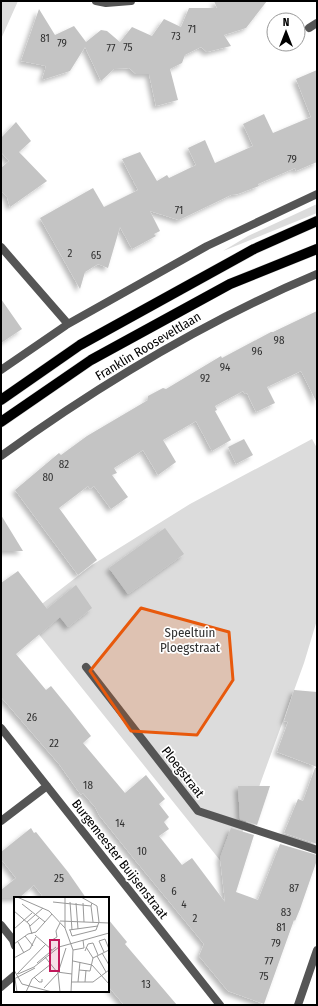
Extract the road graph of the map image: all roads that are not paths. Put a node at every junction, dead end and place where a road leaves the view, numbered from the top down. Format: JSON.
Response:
{"nodes":[{"id":1,"x":96,"y":1,"type":"edge"},
{"id":2,"x":131,"y":1,"type":"edge"},
{"id":3,"x":317,"y":23,"type":"edge"},
{"id":4,"x":309,"y":28,"type":"dead end"},
{"id":5,"x":317,"y":194,"type":"edge"},
{"id":6,"x":317,"y":221,"type":"edge"},
{"id":7,"x":1,"y":246,"type":"edge"},
{"id":8,"x":317,"y":249,"type":"edge"},
{"id":9,"x":317,"y":274,"type":"edge"},
{"id":10,"x":68,"y":324,"type":"junction"},
{"id":11,"x":1,"y":370,"type":"edge"},
{"id":12,"x":1,"y":400,"type":"edge"},
{"id":13,"x":1,"y":422,"type":"edge"},
{"id":14,"x":1,"y":456,"type":"edge"},
{"id":15,"x":86,"y":667,"type":"dead end"},
{"id":16,"x":1,"y":728,"type":"edge"},
{"id":17,"x":47,"y":786,"type":"junction"},
{"id":18,"x":1,"y":821,"type":"edge"},
{"id":19,"x":317,"y":850,"type":"edge"},
{"id":20,"x":1,"y":926,"type":"edge"},
{"id":21,"x":14,"y":943,"type":"edge"},
{"id":22,"x":317,"y":950,"type":"edge"},
{"id":23,"x":14,"y":976,"type":"edge"},
{"id":24,"x":1,"y":987,"type":"edge"},
{"id":25,"x":220,"y":1005,"type":"edge"},
{"id":26,"x":298,"y":1005,"type":"edge"}],
"edges":[{"from":1,"to":2,"type":"street"},
{"from":3,"to":4,"type":"street"},
{"from":5,"to":10,"type":"street"},
{"from":6,"to":12,"type":"main road"},
{"from":7,"to":10,"type":"street"},
{"from":8,"to":13,"type":"main road","name":"Franklin Rooseveltlaan"},
{"from":9,"to":14,"type":"street","name":"Franklin Rooseveltlaan"},
{"from":10,"to":11,"type":"street"},
{"from":15,"to":19,"type":"street","name":"Ploegstraat"},
{"from":16,"to":17,"type":"street","name":"Burgemeester Buijsenstraat"},
{"from":17,"to":18,"type":"street"},
{"from":17,"to":25,"type":"street","name":"Burgemeester Buijsenstraat"},
{"from":20,"to":21,"type":"street"},
{"from":22,"to":26,"type":"street"},
{"from":23,"to":24,"type":"street"}]}
